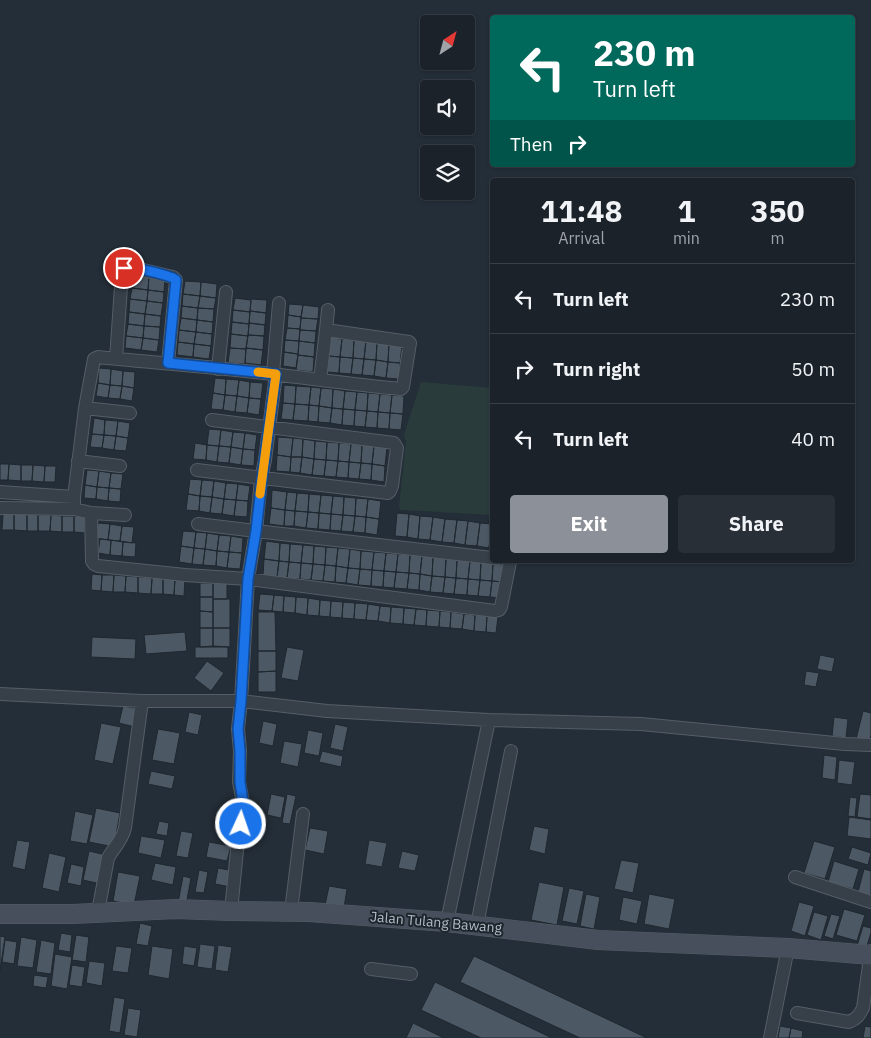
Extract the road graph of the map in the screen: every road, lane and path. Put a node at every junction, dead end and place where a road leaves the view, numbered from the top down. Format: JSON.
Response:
{"nodes":[{"id":1,"x":226,"y":292,"type":"dead end"},
{"id":2,"x":279,"y":303,"type":"dead end"},
{"id":3,"x":328,"y":310,"type":"dead end"},
{"id":4,"x":326,"y":330,"type":"junction"},
{"id":5,"x":116,"y":359,"type":"junction"},
{"id":6,"x":168,"y":363,"type":"junction"},
{"id":7,"x":218,"y":368,"type":"junction"},
{"id":8,"x":275,"y":374,"type":"junction"},
{"id":9,"x":320,"y":380,"type":"junction"},
{"id":10,"x":85,"y":408,"type":"junction"},
{"id":11,"x":130,"y":413,"type":"dead end"},
{"id":12,"x":212,"y":420,"type":"dead end"},
{"id":13,"x":270,"y":426,"type":"junction"},
{"id":14,"x":78,"y":460,"type":"junction"},
{"id":15,"x":120,"y":466,"type":"dead end"},
{"id":16,"x":197,"y":470,"type":"dead end"},
{"id":17,"x":262,"y":479,"type":"junction"},
{"id":18,"x":0,"y":492,"type":"edge"},
{"id":19,"x":74,"y":503,"type":"junction"},
{"id":20,"x":0,"y":508,"type":"edge"},
{"id":21,"x":91,"y":513,"type":"junction"},
{"id":22,"x":125,"y":515,"type":"dead end"},
{"id":23,"x":198,"y":524,"type":"dead end"},
{"id":24,"x":256,"y":531,"type":"junction"},
{"id":25,"x":490,"y":558,"type":"edge"},
{"id":26,"x":510,"y":563,"type":"edge"},
{"id":27,"x":248,"y":579,"type":"junction"},
{"id":28,"x":0,"y":694,"type":"edge"},
{"id":29,"x":142,"y":701,"type":"junction"},
{"id":30,"x":241,"y":701,"type":"junction"},
{"id":31,"x":489,"y":720,"type":"junction"},
{"id":32,"x":871,"y":745,"type":"edge"},
{"id":33,"x":511,"y":751,"type":"dead end"},
{"id":34,"x":303,"y":814,"type":"dead end"},
{"id":35,"x":795,"y":877,"type":"dead end"},
{"id":36,"x":871,"y":902,"type":"edge"},
{"id":37,"x":98,"y":912,"type":"junction"},
{"id":38,"x":231,"y":912,"type":"junction"},
{"id":39,"x":291,"y":912,"type":"junction"},
{"id":40,"x":0,"y":914,"type":"edge"},
{"id":41,"x":446,"y":922,"type":"junction"},
{"id":42,"x":477,"y":925,"type":"junction"},
{"id":43,"x":788,"y":948,"type":"junction"},
{"id":44,"x":871,"y":951,"type":"edge"},
{"id":45,"x":871,"y":955,"type":"edge"},
{"id":46,"x":371,"y":969,"type":"dead end"},
{"id":47,"x":411,"y":974,"type":"dead end"},
{"id":48,"x":797,"y":1013,"type":"dead end"},
{"id":49,"x":770,"y":1038,"type":"edge"}],
"edges":[{"from":1,"to":7,"type":"street"},
{"from":2,"to":8,"type":"street"},
{"from":3,"to":4,"type":"street"},
{"from":4,"to":9,"type":"street"},
{"from":4,"to":9,"type":"street"},
{"from":5,"to":6,"type":"street"},
{"from":5,"to":6,"type":"street"},
{"from":5,"to":10,"type":"street"},
{"from":6,"to":7,"type":"street"},
{"from":7,"to":8,"type":"street"},
{"from":8,"to":9,"type":"street"},
{"from":8,"to":13,"type":"street"},
{"from":10,"to":11,"type":"street"},
{"from":10,"to":14,"type":"street"},
{"from":12,"to":13,"type":"street"},
{"from":13,"to":17,"type":"street"},
{"from":13,"to":17,"type":"street"},
{"from":14,"to":15,"type":"street"},
{"from":14,"to":19,"type":"street"},
{"from":16,"to":17,"type":"street"},
{"from":17,"to":24,"type":"street"},
{"from":18,"to":19,"type":"street"},
{"from":19,"to":20,"type":"street"},
{"from":19,"to":21,"type":"street"},
{"from":21,"to":22,"type":"street"},
{"from":21,"to":27,"type":"street"},
{"from":23,"to":24,"type":"street"},
{"from":24,"to":25,"type":"street"},
{"from":24,"to":27,"type":"street"},
{"from":26,"to":27,"type":"street"},
{"from":27,"to":30,"type":"street"},
{"from":28,"to":29,"type":"street"},
{"from":29,"to":30,"type":"street"},
{"from":29,"to":37,"type":"street"},
{"from":30,"to":31,"type":"street"},
{"from":30,"to":38,"type":"street"},
{"from":31,"to":32,"type":"street"},
{"from":31,"to":41,"type":"street"},
{"from":33,"to":42,"type":"street"},
{"from":34,"to":39,"type":"street"},
{"from":35,"to":36,"type":"street"},
{"from":37,"to":38,"type":"street","name":"Jalan Tulang Bawang"},
{"from":37,"to":40,"type":"street","name":"Jalan Tulang Bawang"},
{"from":38,"to":39,"type":"street","name":"Jalan Tulang Bawang"},
{"from":39,"to":41,"type":"street","name":"Jalan Tulang Bawang"},
{"from":41,"to":42,"type":"street","name":"Jalan Tulang Bawang"},
{"from":42,"to":43,"type":"street","name":"Jalan Tulang Bawang"},
{"from":43,"to":45,"type":"street","name":"Jalan Tulang Bawang"},
{"from":43,"to":49,"type":"street"},
{"from":44,"to":45,"type":"street"},
{"from":45,"to":48,"type":"street"},
{"from":46,"to":47,"type":"street"}]}
